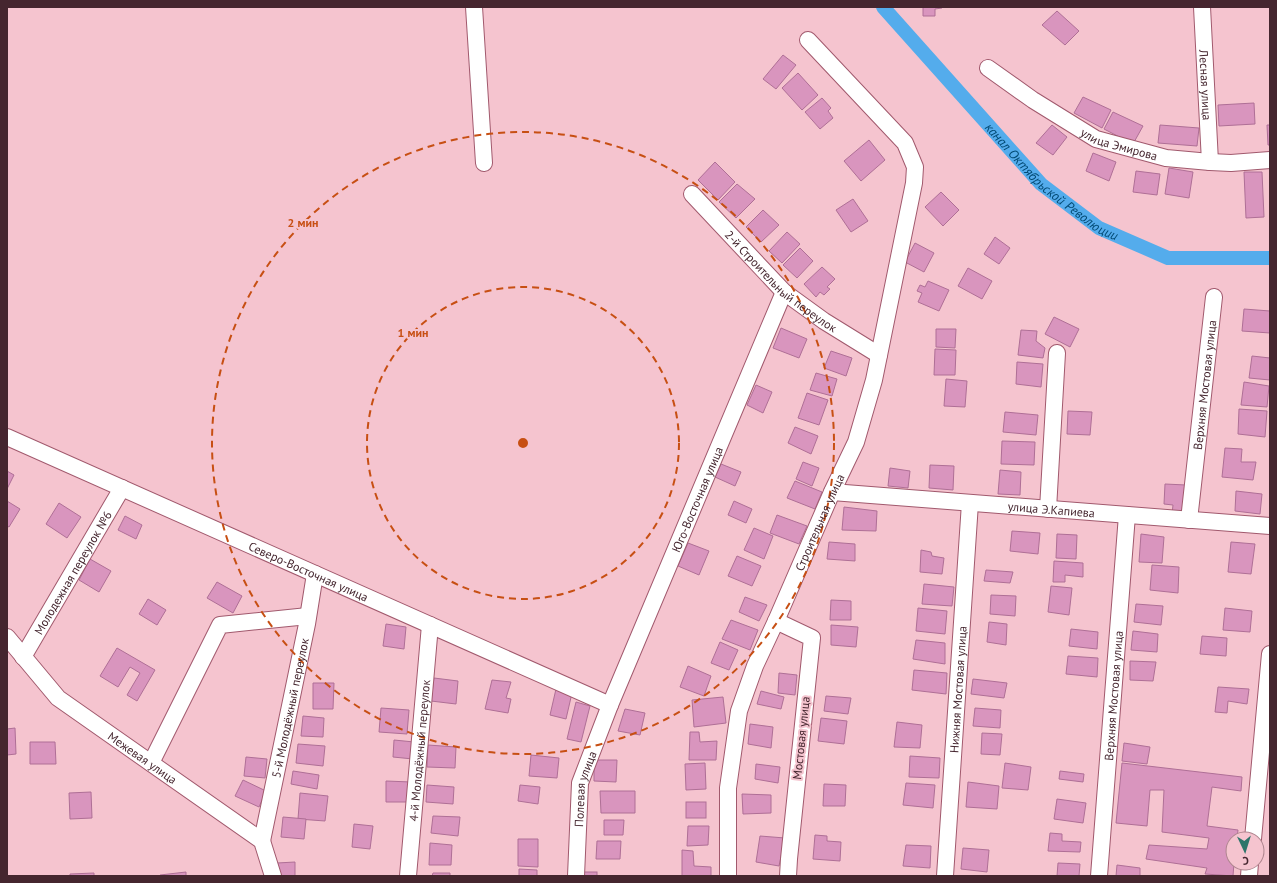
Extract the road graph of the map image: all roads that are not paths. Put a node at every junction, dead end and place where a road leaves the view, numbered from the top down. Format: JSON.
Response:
{"nodes":[{"id":1,"x":474,"y":7,"type":"edge"},
{"id":2,"x":1202,"y":7,"type":"edge"},
{"id":3,"x":808,"y":40,"type":"dead end"},
{"id":4,"x":988,"y":68,"type":"dead end"},
{"id":5,"x":1270,"y":160,"type":"edge"},
{"id":6,"x":1210,"y":162,"type":"junction"},
{"id":7,"x":484,"y":163,"type":"dead end"},
{"id":8,"x":692,"y":194,"type":"dead end"},
{"id":9,"x":784,"y":292,"type":"junction"},
{"id":10,"x":1214,"y":297,"type":"dead end"},
{"id":11,"x":1057,"y":353,"type":"dead end"},
{"id":12,"x":880,"y":355,"type":"junction"},
{"id":13,"x":7,"y":437,"type":"edge"},
{"id":14,"x":122,"y":488,"type":"junction"},
{"id":15,"x":832,"y":492,"type":"junction"},
{"id":16,"x":970,"y":503,"type":"junction"},
{"id":17,"x":1048,"y":509,"type":"junction"},
{"id":18,"x":1127,"y":515,"type":"junction"},
{"id":19,"x":1189,"y":520,"type":"junction"},
{"id":20,"x":1270,"y":526,"type":"edge"},
{"id":21,"x":315,"y":574,"type":"junction"},
{"id":22,"x":308,"y":616,"type":"junction"},
{"id":23,"x":776,"y":621,"type":"junction"},
{"id":24,"x":430,"y":625,"type":"junction"},
{"id":25,"x":7,"y":637,"type":"edge"},
{"id":26,"x":1270,"y":654,"type":"edge"},
{"id":27,"x":23,"y":657,"type":"junction"},
{"id":28,"x":610,"y":706,"type":"junction"},
{"id":29,"x":151,"y":763,"type":"junction"},
{"id":30,"x":1254,"y":831,"type":"edge"},
{"id":31,"x":262,"y":841,"type":"junction"},
{"id":32,"x":273,"y":876,"type":"edge"},
{"id":33,"x":408,"y":876,"type":"edge"},
{"id":34,"x":576,"y":876,"type":"edge"},
{"id":35,"x":728,"y":876,"type":"edge"},
{"id":36,"x":788,"y":876,"type":"edge"},
{"id":37,"x":945,"y":876,"type":"edge"},
{"id":38,"x":1099,"y":876,"type":"edge"}],
"edges":[{"from":1,"to":7,"type":"street"},
{"from":2,"to":6,"type":"street","name":"Лесная улица"},
{"from":3,"to":12,"type":"street","name":"Строительная улица"},
{"from":4,"to":6,"type":"street","name":"улица Эмирова"},
{"from":5,"to":6,"type":"street","name":"улица Эмирова"},
{"from":8,"to":9,"type":"street","name":"2-й Строительный переулок"},
{"from":9,"to":12,"type":"street","name":"2-й Строительный переулок"},
{"from":9,"to":28,"type":"street","name":"Юго-Восточная улица"},
{"from":10,"to":19,"type":"street","name":"Верхняя Мостовая улица"},
{"from":11,"to":17,"type":"street"},
{"from":12,"to":15,"type":"street","name":"Строительная улица"},
{"from":13,"to":14,"type":"street","name":"Северо-Восточная улица"},
{"from":14,"to":21,"type":"street","name":"Северо-Восточная улица"},
{"from":14,"to":27,"type":"street","name":"Молодежная переулок №6"},
{"from":15,"to":16,"type":"street","name":"улица Э.Капиева"},
{"from":15,"to":23,"type":"street","name":"Строительная улица"},
{"from":16,"to":17,"type":"street","name":"улица Э.Капиева"},
{"from":16,"to":37,"type":"street","name":"Нижняя Мостовая улица"},
{"from":17,"to":18,"type":"street","name":"улица Э.Капиева"},
{"from":18,"to":19,"type":"street","name":"улица Э.Капиева"},
{"from":18,"to":38,"type":"street","name":"Верхняя Мостовая улица"},
{"from":19,"to":20,"type":"street","name":"улица Э.Капиева"},
{"from":21,"to":22,"type":"street","name":"5-й Молодёжный переулок"},
{"from":21,"to":24,"type":"street","name":"Северо-Восточная улица"},
{"from":22,"to":29,"type":"street"},
{"from":22,"to":31,"type":"street","name":"5-й Молодёжный переулок"},
{"from":23,"to":35,"type":"street","name":"Строительная улица"},
{"from":23,"to":36,"type":"street","name":"Мостовая улица"},
{"from":24,"to":28,"type":"street","name":"Северо-Восточная улица"},
{"from":24,"to":33,"type":"street","name":"4-й Молодёжный переулок"},
{"from":25,"to":27,"type":"street","name":"Межевая улица"},
{"from":26,"to":30,"type":"street"},
{"from":27,"to":29,"type":"street","name":"Межевая улица"},
{"from":28,"to":34,"type":"street","name":"Полевая улица"},
{"from":29,"to":31,"type":"street","name":"Межевая улица"},
{"from":31,"to":32,"type":"street"}]}
